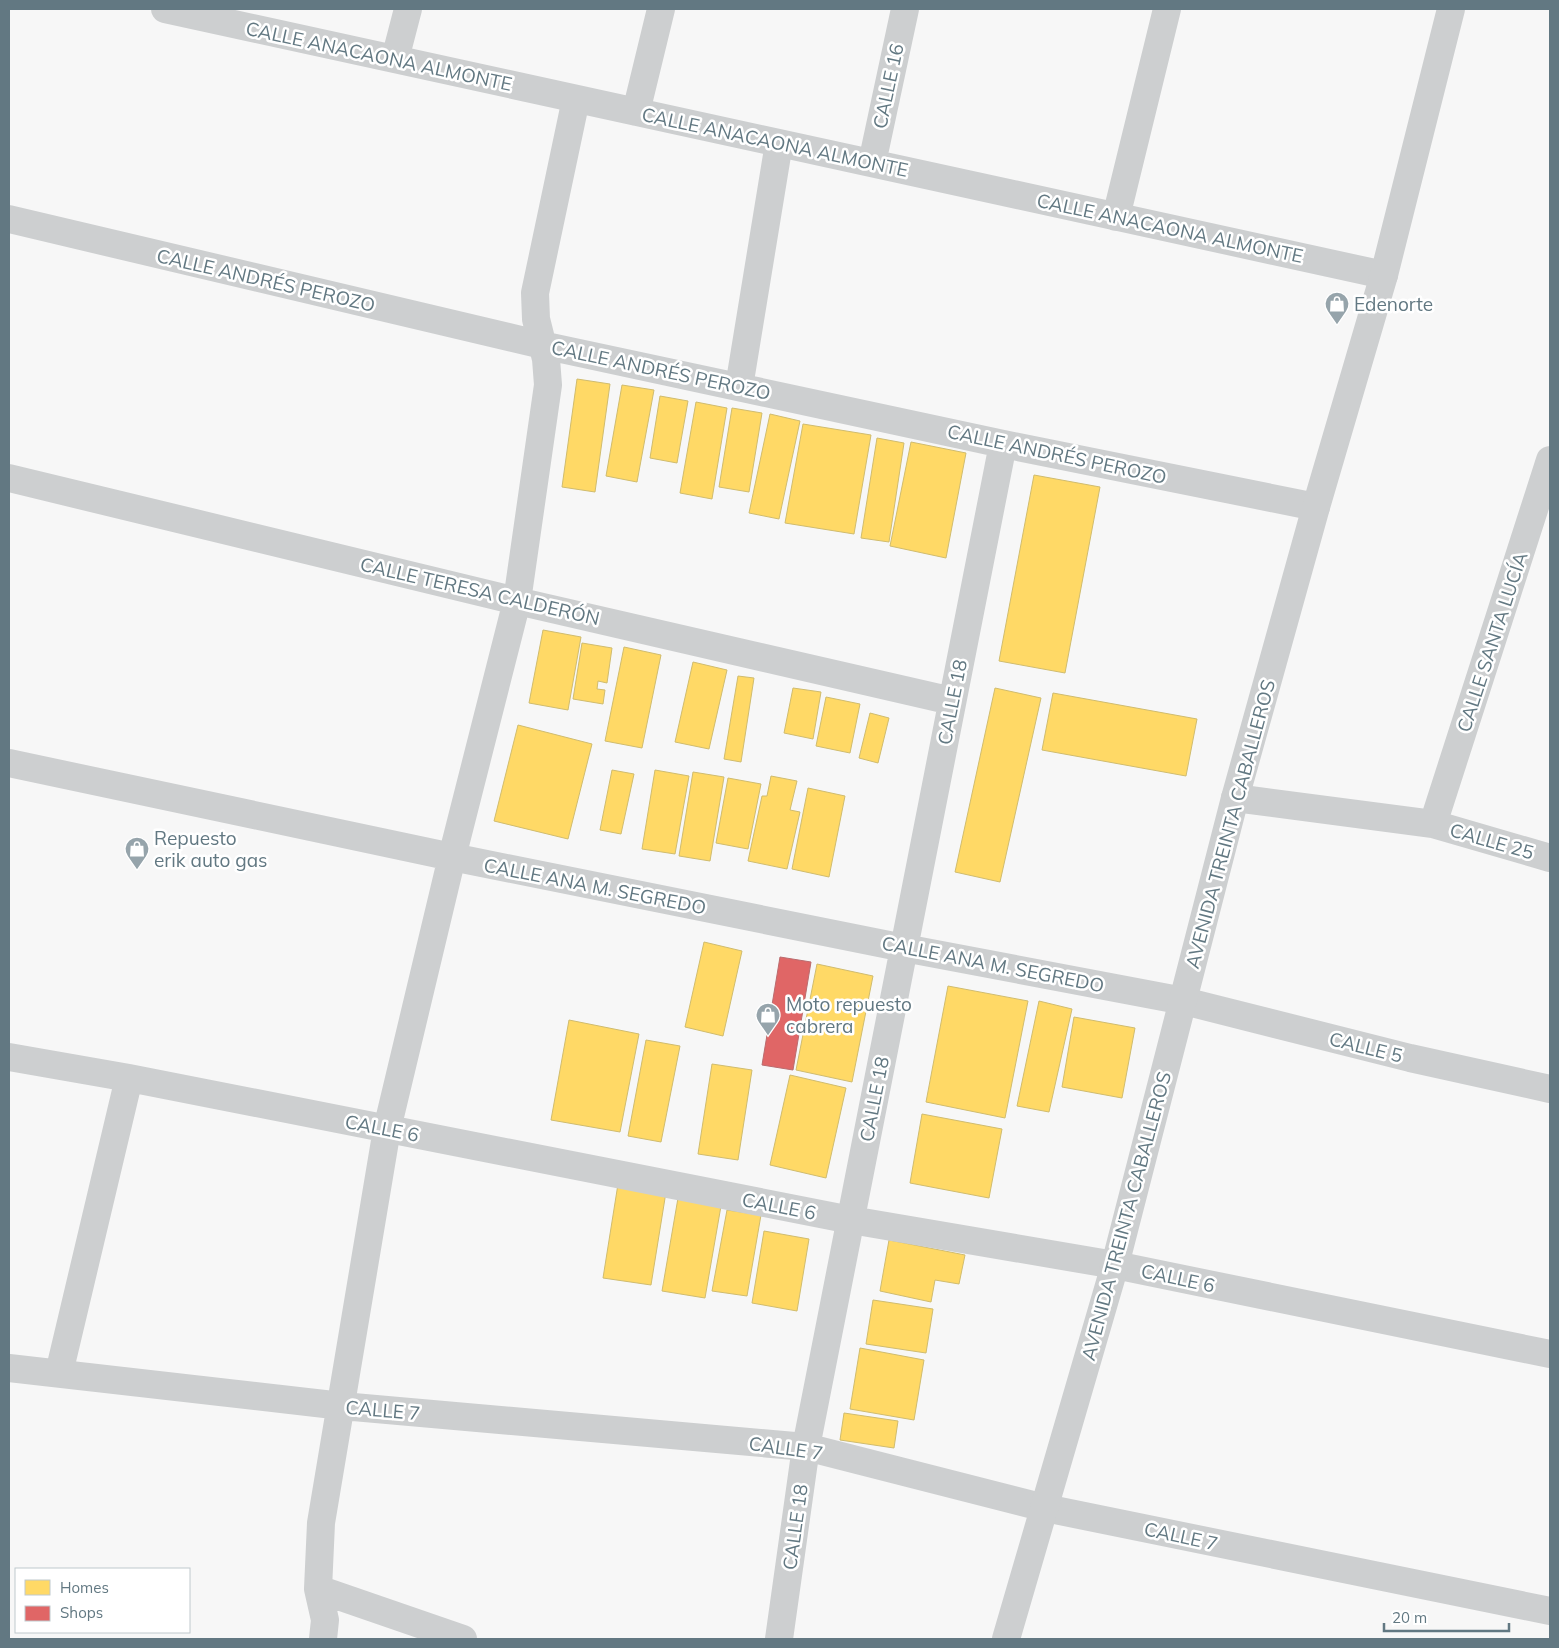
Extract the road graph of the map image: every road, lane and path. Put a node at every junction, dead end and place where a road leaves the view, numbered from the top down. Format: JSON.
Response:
{"nodes":[{"id":1,"x":165,"y":9,"type":"edge"},
{"id":2,"x":408,"y":9,"type":"edge"},
{"id":3,"x":661,"y":9,"type":"edge"},
{"id":4,"x":905,"y":9,"type":"edge"},
{"id":5,"x":1167,"y":9,"type":"edge"},
{"id":6,"x":1451,"y":9,"type":"edge"},
{"id":7,"x":395,"y":59,"type":"junction"},
{"id":8,"x":576,"y":99,"type":"junction"},
{"id":9,"x":636,"y":112,"type":"junction"},
{"id":10,"x":779,"y":143,"type":"junction"},
{"id":11,"x":872,"y":163,"type":"junction"},
{"id":12,"x":1116,"y":217,"type":"junction"},
{"id":13,"x":9,"y":219,"type":"edge"},
{"id":14,"x":1384,"y":275,"type":"junction"},
{"id":15,"x":542,"y":345,"type":"junction"},
{"id":16,"x":739,"y":387,"type":"junction"},
{"id":17,"x":1002,"y":444,"type":"junction"},
{"id":18,"x":1550,"y":460,"type":"edge"},
{"id":19,"x":9,"y":478,"type":"edge"},
{"id":20,"x":1316,"y":507,"type":"junction"},
{"id":21,"x":517,"y":601,"type":"junction"},
{"id":22,"x":952,"y":700,"type":"junction"},
{"id":23,"x":9,"y":763,"type":"edge"},
{"id":24,"x":1235,"y":798,"type":"junction"},
{"id":25,"x":1433,"y":824,"type":"junction"},
{"id":26,"x":452,"y":857,"type":"junction"},
{"id":27,"x":1550,"y":858,"type":"edge"},
{"id":28,"x":904,"y":948,"type":"junction"},
{"id":29,"x":1184,"y":1001,"type":"junction"},
{"id":30,"x":9,"y":1057,"type":"edge"},
{"id":31,"x":129,"y":1078,"type":"junction"},
{"id":32,"x":1550,"y":1089,"type":"edge"},
{"id":33,"x":387,"y":1129,"type":"junction"},
{"id":34,"x":851,"y":1220,"type":"junction"},
{"id":35,"x":1115,"y":1265,"type":"junction"},
{"id":36,"x":1550,"y":1354,"type":"edge"},
{"id":37,"x":9,"y":1368,"type":"edge"},
{"id":38,"x":59,"y":1373,"type":"junction"},
{"id":39,"x":342,"y":1406,"type":"junction"},
{"id":40,"x":806,"y":1448,"type":"junction"},
{"id":41,"x":1045,"y":1508,"type":"junction"},
{"id":42,"x":318,"y":1589,"type":"junction"},
{"id":43,"x":1550,"y":1611,"type":"edge"},
{"id":44,"x":323,"y":1639,"type":"edge"},
{"id":45,"x":463,"y":1639,"type":"edge"},
{"id":46,"x":779,"y":1639,"type":"edge"},
{"id":47,"x":1006,"y":1639,"type":"edge"}],
"edges":[{"from":1,"to":7,"type":"street","name":"CALLE ANACAONA ALMONTE"},
{"from":2,"to":7,"type":"street"},
{"from":3,"to":9,"type":"street"},
{"from":4,"to":11,"type":"street","name":"CALLE 16"},
{"from":5,"to":12,"type":"street"},
{"from":6,"to":14,"type":"street","name":"AVENIDA TREINTA CABALLEROS"},
{"from":7,"to":8,"type":"street","name":"CALLE ANACAONA ALMONTE"},
{"from":8,"to":9,"type":"street","name":"CALLE ANACAONA ALMONTE"},
{"from":8,"to":15,"type":"street"},
{"from":9,"to":10,"type":"street","name":"CALLE ANACAONA ALMONTE"},
{"from":10,"to":11,"type":"street","name":"CALLE ANACAONA ALMONTE"},
{"from":10,"to":16,"type":"street"},
{"from":11,"to":12,"type":"street","name":"CALLE ANACAONA ALMONTE"},
{"from":12,"to":14,"type":"street","name":"CALLE ANACAONA ALMONTE"},
{"from":13,"to":15,"type":"street","name":"CALLE ANDRÉS PEROZO"},
{"from":14,"to":20,"type":"street","name":"AVENIDA TREINTA CABALLEROS"},
{"from":15,"to":16,"type":"street","name":"CALLE ANDRÉS PEROZO"},
{"from":15,"to":21,"type":"street"},
{"from":16,"to":17,"type":"street","name":"CALLE ANDRÉS PEROZO"},
{"from":17,"to":20,"type":"street","name":"CALLE ANDRÉS PEROZO"},
{"from":17,"to":22,"type":"street","name":"CALLE 18"},
{"from":18,"to":25,"type":"street","name":"CALLE SANTA LUCÍA"},
{"from":19,"to":21,"type":"street","name":"CALLE TERESA CALDERÓN"},
{"from":20,"to":24,"type":"street","name":"AVENIDA TREINTA CABALLEROS"},
{"from":21,"to":22,"type":"street","name":"CALLE TERESA CALDERÓN"},
{"from":21,"to":26,"type":"street"},
{"from":22,"to":28,"type":"street","name":"CALLE 18"},
{"from":23,"to":26,"type":"street","name":"CALLE ANA M. SEGREDO"},
{"from":24,"to":25,"type":"street","name":"CALLE 25"},
{"from":24,"to":29,"type":"street","name":"AVENIDA TREINTA CABALLEROS"},
{"from":25,"to":27,"type":"street","name":"CALLE 25"},
{"from":26,"to":28,"type":"street","name":"CALLE ANA M. SEGREDO"},
{"from":26,"to":33,"type":"street"},
{"from":28,"to":29,"type":"street","name":"CALLE ANA M. SEGREDO"},
{"from":28,"to":34,"type":"street","name":"CALLE 18"},
{"from":29,"to":32,"type":"street","name":"CALLE 5"},
{"from":29,"to":35,"type":"street","name":"AVENIDA TREINTA CABALLEROS"},
{"from":30,"to":31,"type":"street","name":"CALLE 6"},
{"from":31,"to":33,"type":"street","name":"CALLE 6"},
{"from":31,"to":38,"type":"street"},
{"from":33,"to":34,"type":"street","name":"CALLE 6"},
{"from":33,"to":39,"type":"street"},
{"from":34,"to":35,"type":"street","name":"CALLE 6"},
{"from":34,"to":40,"type":"street","name":"CALLE 18"},
{"from":35,"to":36,"type":"street","name":"CALLE 6"},
{"from":35,"to":41,"type":"street","name":"AVENIDA TREINTA CABALLEROS"},
{"from":37,"to":38,"type":"street","name":"CALLE 7"},
{"from":38,"to":39,"type":"street","name":"CALLE 7"},
{"from":39,"to":40,"type":"street","name":"CALLE 7"},
{"from":39,"to":42,"type":"street"},
{"from":40,"to":41,"type":"street","name":"CALLE 7"},
{"from":40,"to":46,"type":"street","name":"CALLE 18"},
{"from":41,"to":43,"type":"street","name":"CALLE 7"},
{"from":41,"to":47,"type":"street","name":"AVENIDA TREINTA CABALLEROS"},
{"from":42,"to":44,"type":"street"},
{"from":42,"to":45,"type":"street"}]}
